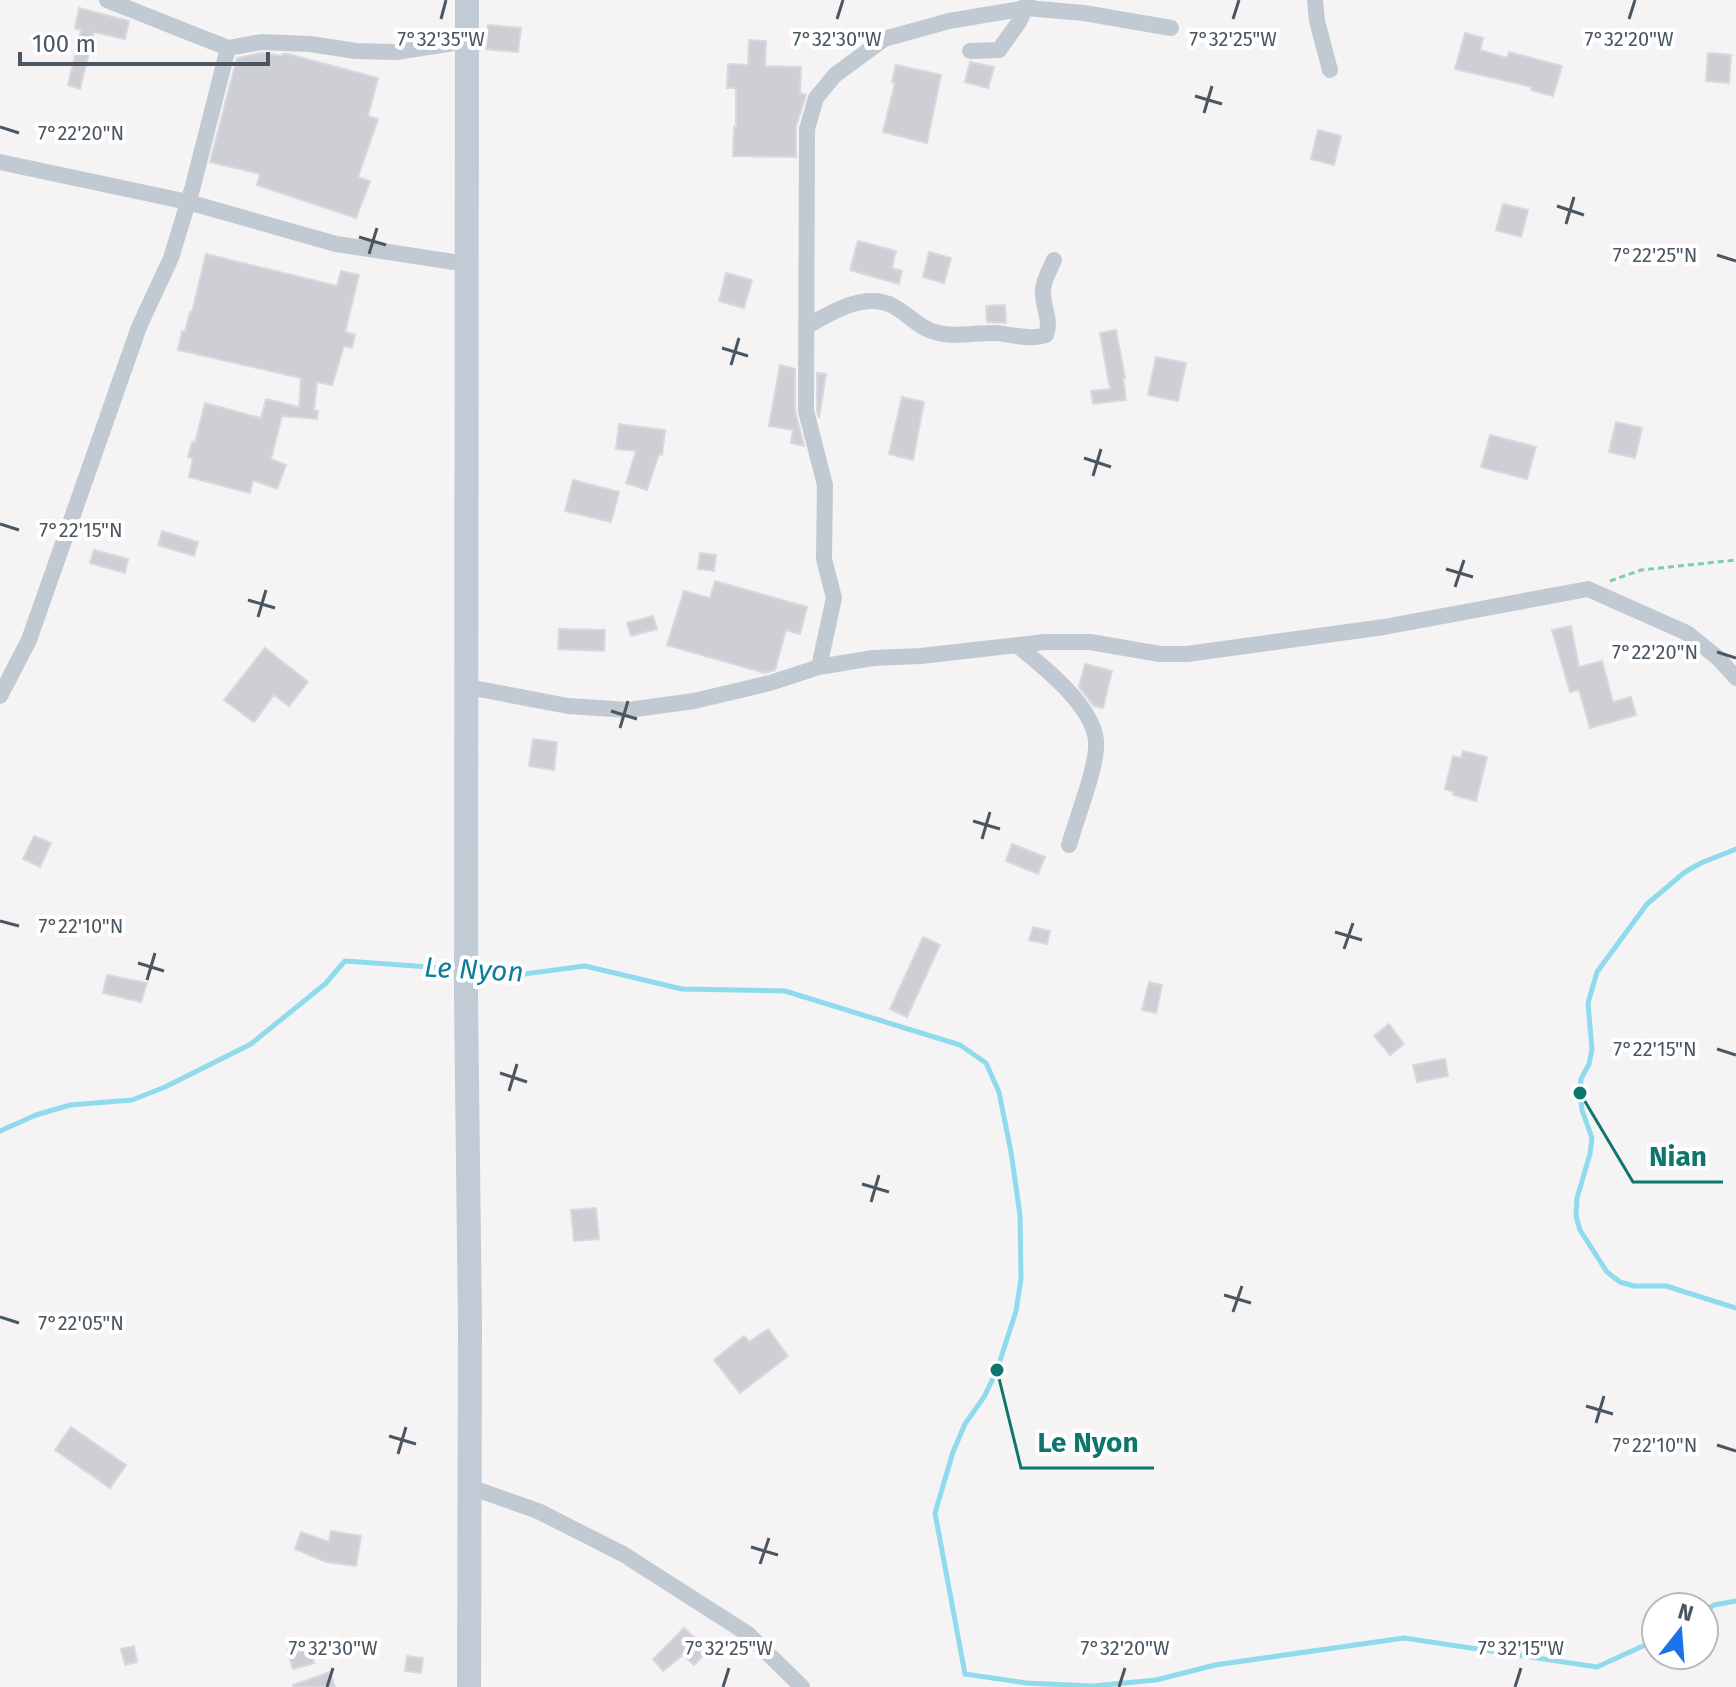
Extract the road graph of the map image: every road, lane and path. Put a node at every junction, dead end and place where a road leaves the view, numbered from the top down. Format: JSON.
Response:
{"nodes":[{"id":1,"x":107,"y":0,"type":"edge"},
{"id":2,"x":467,"y":0,"type":"edge"},
{"id":3,"x":1315,"y":0,"type":"edge"},
{"id":4,"x":1027,"y":4,"type":"edge"},
{"id":5,"x":1171,"y":28,"type":"dead end"},
{"id":6,"x":467,"y":41,"type":"junction"},
{"id":7,"x":228,"y":48,"type":"junction"},
{"id":8,"x":970,"y":51,"type":"dead end"},
{"id":9,"x":1330,"y":70,"type":"dead end"},
{"id":10,"x":0,"y":162,"type":"edge"},
{"id":11,"x":188,"y":202,"type":"junction"},
{"id":12,"x":1054,"y":260,"type":"dead end"},
{"id":13,"x":467,"y":264,"type":"junction"},
{"id":14,"x":806,"y":327,"type":"junction"},
{"id":15,"x":1736,"y":560,"type":"edge"},
{"id":16,"x":1588,"y":589,"type":"junction"},
{"id":17,"x":1018,"y":646,"type":"junction"},
{"id":18,"x":819,"y":667,"type":"junction"},
{"id":19,"x":1736,"y":678,"type":"edge"},
{"id":20,"x":468,"y":687,"type":"junction"},
{"id":21,"x":0,"y":696,"type":"edge"},
{"id":22,"x":1069,"y":845,"type":"dead end"},
{"id":23,"x":470,"y":1487,"type":"junction"},
{"id":24,"x":469,"y":1687,"type":"edge"},
{"id":25,"x":802,"y":1687,"type":"edge"}],
"edges":[{"from":1,"to":7,"type":"street"},
{"from":2,"to":6,"type":"main road"},
{"from":3,"to":9,"type":"street"},
{"from":4,"to":5,"type":"street"},
{"from":4,"to":8,"type":"street"},
{"from":4,"to":14,"type":"street"},
{"from":6,"to":7,"type":"street"},
{"from":6,"to":13,"type":"main road"},
{"from":7,"to":11,"type":"street"},
{"from":10,"to":11,"type":"street"},
{"from":11,"to":13,"type":"street"},
{"from":11,"to":21,"type":"street"},
{"from":12,"to":14,"type":"street"},
{"from":13,"to":20,"type":"main road"},
{"from":14,"to":18,"type":"street"},
{"from":15,"to":16,"type":"path"},
{"from":16,"to":17,"type":"street"},
{"from":16,"to":19,"type":"street"},
{"from":17,"to":18,"type":"street"},
{"from":17,"to":22,"type":"street"},
{"from":18,"to":20,"type":"street"},
{"from":20,"to":23,"type":"main road"},
{"from":23,"to":24,"type":"main road"},
{"from":23,"to":25,"type":"street"}]}
